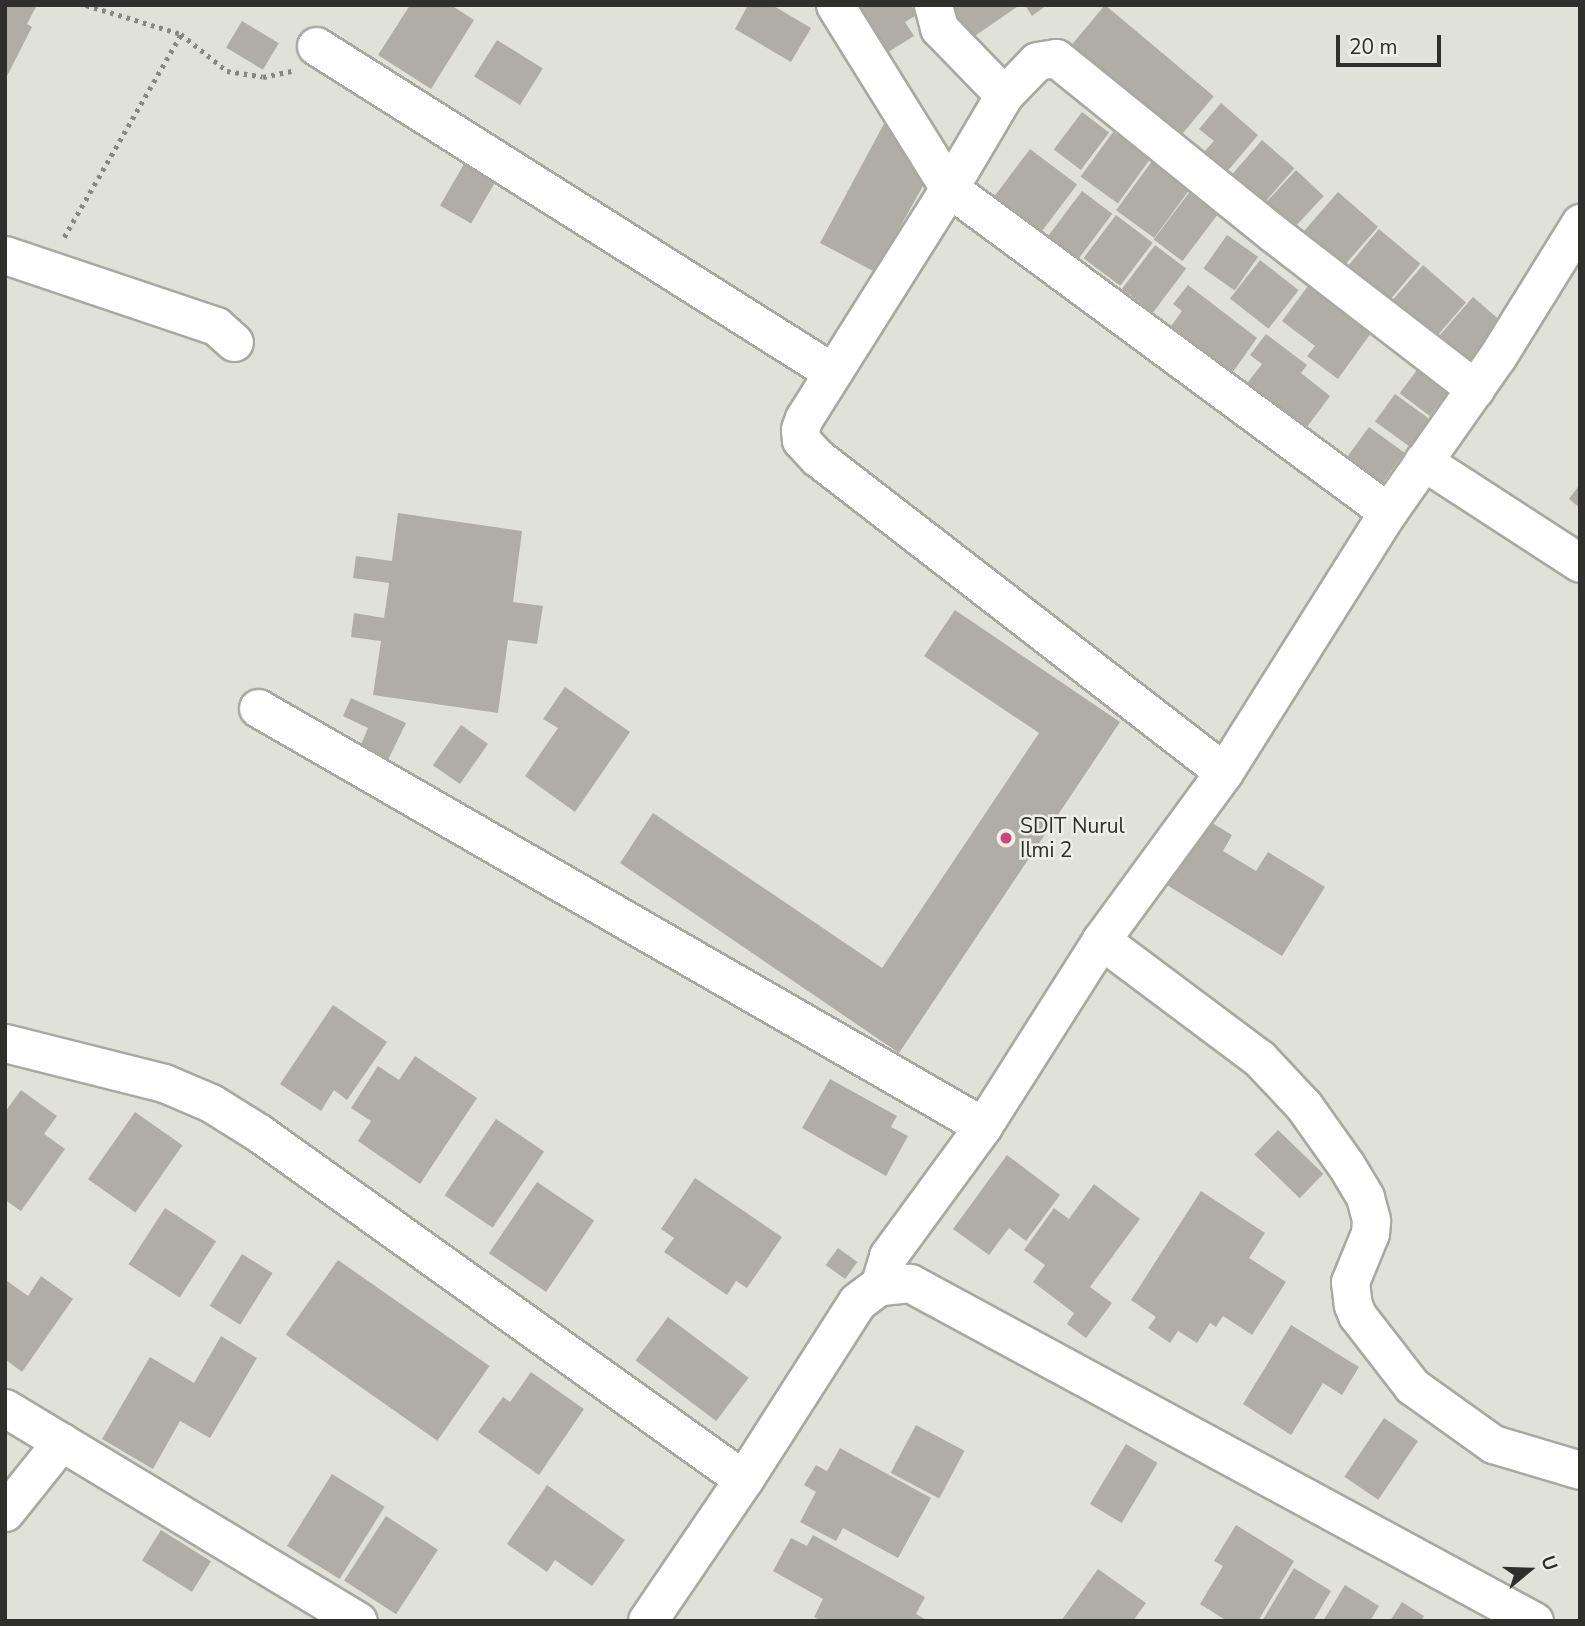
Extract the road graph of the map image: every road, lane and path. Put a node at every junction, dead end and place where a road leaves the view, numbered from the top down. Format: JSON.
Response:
{"nodes":[{"id":1,"x":86,"y":5,"type":"edge"},
{"id":2,"x":835,"y":5,"type":"edge"},
{"id":3,"x":933,"y":5,"type":"edge"},
{"id":4,"x":181,"y":34,"type":"junction"},
{"id":5,"x":316,"y":46,"type":"joint"},
{"id":6,"x":1004,"y":95,"type":"junction"},
{"id":7,"x":949,"y":188,"type":"junction"},
{"id":8,"x":1580,"y":223,"type":"edge"},
{"id":9,"x":5,"y":255,"type":"edge"},
{"id":10,"x":47,"y":268,"type":"junction"},
{"id":11,"x":234,"y":342,"type":"dead end"},
{"id":12,"x":832,"y":372,"type":"junction"},
{"id":13,"x":1475,"y":389,"type":"junction"},
{"id":14,"x":1423,"y":461,"type":"junction"},
{"id":15,"x":1388,"y":512,"type":"junction"},
{"id":16,"x":1580,"y":563,"type":"edge"},
{"id":17,"x":258,"y":708,"type":"dead end"},
{"id":18,"x":1224,"y":772,"type":"junction"},
{"id":19,"x":1101,"y":940,"type":"junction"},
{"id":20,"x":5,"y":1043,"type":"edge"},
{"id":21,"x":983,"y":1126,"type":"junction"},
{"id":22,"x":879,"y":1286,"type":"junction"},
{"id":23,"x":5,"y":1408,"type":"edge"},
{"id":24,"x":61,"y":1442,"type":"junction"},
{"id":25,"x":1580,"y":1470,"type":"edge"},
{"id":26,"x":744,"y":1480,"type":"junction"},
{"id":27,"x":5,"y":1512,"type":"edge"},
{"id":28,"x":358,"y":1621,"type":"edge"},
{"id":29,"x":648,"y":1621,"type":"edge"},
{"id":30,"x":1534,"y":1621,"type":"edge"}],
"edges":[{"from":1,"to":4,"type":"path"},
{"from":2,"to":7,"type":"street"},
{"from":3,"to":6,"type":"street"},
{"from":4,"to":5,"type":"path"},
{"from":4,"to":10,"type":"path"},
{"from":5,"to":12,"type":"street"},
{"from":6,"to":7,"type":"street"},
{"from":6,"to":13,"type":"street"},
{"from":7,"to":12,"type":"street"},
{"from":7,"to":15,"type":"street"},
{"from":8,"to":13,"type":"street"},
{"from":9,"to":10,"type":"street"},
{"from":10,"to":11,"type":"street"},
{"from":12,"to":18,"type":"street"},
{"from":13,"to":14,"type":"street"},
{"from":14,"to":15,"type":"street"},
{"from":14,"to":16,"type":"street"},
{"from":15,"to":18,"type":"street"},
{"from":17,"to":21,"type":"street"},
{"from":18,"to":19,"type":"street"},
{"from":19,"to":21,"type":"street"},
{"from":19,"to":25,"type":"street"},
{"from":20,"to":26,"type":"street"},
{"from":21,"to":22,"type":"street"},
{"from":22,"to":26,"type":"street"},
{"from":22,"to":30,"type":"street"},
{"from":23,"to":24,"type":"street"},
{"from":24,"to":27,"type":"street"},
{"from":24,"to":28,"type":"street"},
{"from":26,"to":29,"type":"street"}]}
